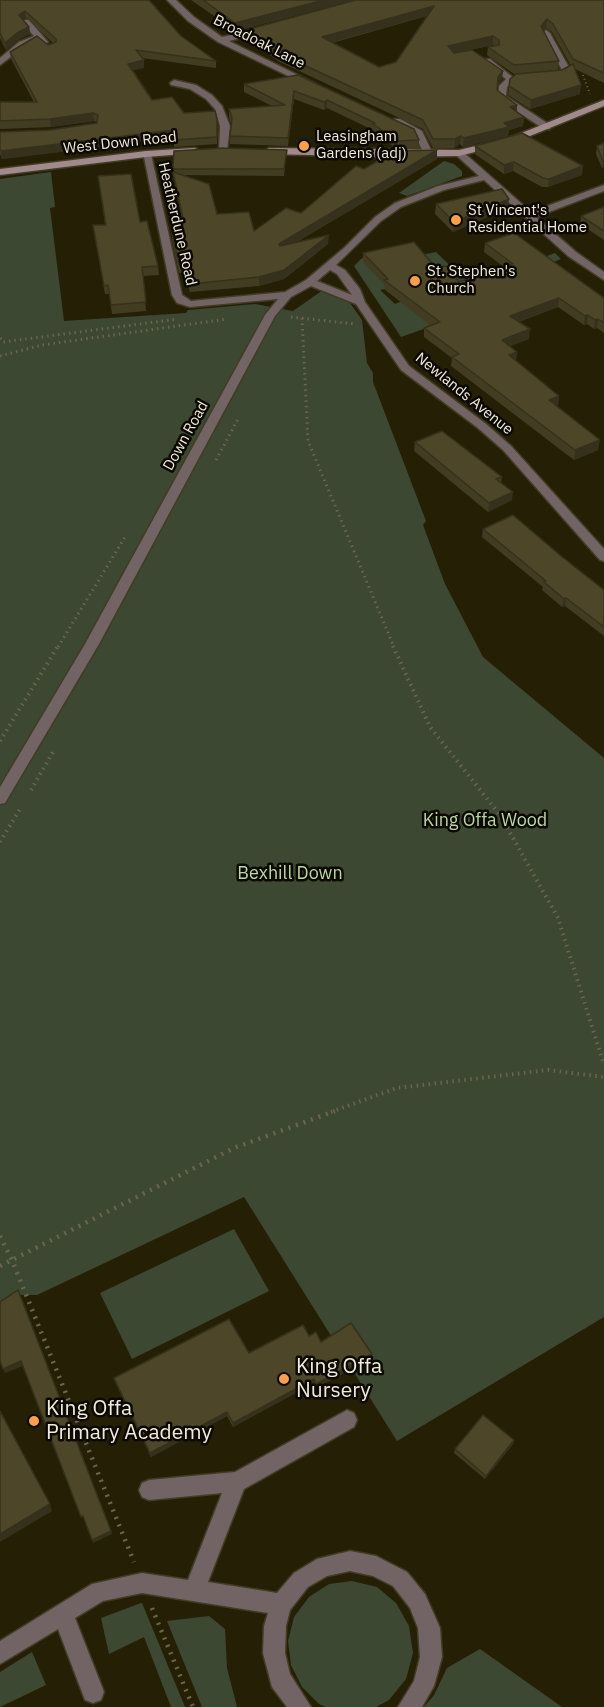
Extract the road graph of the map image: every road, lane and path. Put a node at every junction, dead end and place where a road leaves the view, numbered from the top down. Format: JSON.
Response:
{"nodes":[{"id":1,"x":171,"y":0,"type":"edge"},
{"id":2,"x":26,"y":22,"type":"edge"},
{"id":3,"x":275,"y":26,"type":"edge"},
{"id":4,"x":546,"y":33,"type":"edge"},
{"id":5,"x":40,"y":36,"type":"junction"},
{"id":6,"x":221,"y":40,"type":"junction"},
{"id":7,"x":51,"y":48,"type":"edge"},
{"id":8,"x":481,"y":57,"type":"edge"},
{"id":9,"x":0,"y":62,"type":"edge"},
{"id":10,"x":541,"y":76,"type":"edge"},
{"id":11,"x":174,"y":83,"type":"dead end"},
{"id":12,"x":318,"y":86,"type":"edge"},
{"id":13,"x":604,"y":103,"type":"edge"},
{"id":14,"x":383,"y":115,"type":"edge"},
{"id":15,"x":547,"y":127,"type":"junction"},
{"id":16,"x":212,"y":150,"type":"edge"},
{"id":17,"x":254,"y":150,"type":"edge"},
{"id":18,"x":201,"y":151,"type":"edge"},
{"id":19,"x":459,"y":153,"type":"junction"},
{"id":20,"x":146,"y":154,"type":"junction"},
{"id":21,"x":428,"y":154,"type":"junction"},
{"id":22,"x":0,"y":172,"type":"edge"},
{"id":23,"x":484,"y":177,"type":"junction"},
{"id":24,"x":604,"y":188,"type":"edge"},
{"id":25,"x":529,"y":216,"type":"junction"},
{"id":26,"x":329,"y":266,"type":"junction"},
{"id":27,"x":604,"y":277,"type":"edge"},
{"id":28,"x":309,"y":282,"type":"junction"},
{"id":29,"x":287,"y":295,"type":"junction"},
{"id":30,"x":360,"y":302,"type":"junction"},
{"id":31,"x":270,"y":315,"type":"junction"},
{"id":32,"x":181,"y":318,"type":"dead end"},
{"id":33,"x":302,"y":318,"type":"junction"},
{"id":34,"x":376,"y":327,"type":"junction"},
{"id":35,"x":0,"y":338,"type":"edge"},
{"id":36,"x":0,"y":356,"type":"edge"},
{"id":37,"x":130,"y":530,"type":"dead end"},
{"id":38,"x":604,"y":557,"type":"edge"},
{"id":39,"x":0,"y":741,"type":"edge"},
{"id":40,"x":0,"y":799,"type":"edge"},
{"id":41,"x":604,"y":1065,"type":"edge"},
{"id":42,"x":604,"y":1077,"type":"edge"},
{"id":43,"x":0,"y":1236,"type":"edge"},
{"id":44,"x":12,"y":1260,"type":"junction"},
{"id":45,"x":0,"y":1266,"type":"edge"},
{"id":46,"x":347,"y":1420,"type":"dead end"},
{"id":47,"x":237,"y":1482,"type":"junction"},
{"id":48,"x":149,"y":1490,"type":"dead end"},
{"id":49,"x":142,"y":1583,"type":"junction"},
{"id":50,"x":194,"y":1591,"type":"junction"},
{"id":51,"x":281,"y":1604,"type":"junction"},
{"id":52,"x":63,"y":1614,"type":"junction"},
{"id":53,"x":0,"y":1653,"type":"edge"},
{"id":54,"x":93,"y":1692,"type":"dead end"},
{"id":55,"x":193,"y":1707,"type":"edge"},
{"id":56,"x":300,"y":1707,"type":"edge"},
{"id":57,"x":409,"y":1707,"type":"edge"}],
"edges":[{"from":1,"to":6,"type":"street","name":"Broadoak Lane"},
{"from":2,"to":5,"type":"street"},
{"from":3,"to":6,"type":"street"},
{"from":4,"to":10,"type":"street"},
{"from":5,"to":7,"type":"street"},
{"from":5,"to":9,"type":"street"},
{"from":6,"to":12,"type":"street","name":"Broadoak Lane"},
{"from":8,"to":15,"type":"street"},
{"from":11,"to":16,"type":"street"},
{"from":13,"to":15,"type":"street"},
{"from":14,"to":21,"type":"street"},
{"from":15,"to":19,"type":"street"},
{"from":17,"to":21,"type":"street"},
{"from":18,"to":20,"type":"street","name":"West Down Road"},
{"from":19,"to":21,"type":"street"},
{"from":19,"to":23,"type":"street"},
{"from":20,"to":22,"type":"street","name":"West Down Road"},
{"from":20,"to":29,"type":"street","name":"Heatherdune Road"},
{"from":23,"to":25,"type":"street"},
{"from":23,"to":26,"type":"street","name":"Down Road"},
{"from":24,"to":25,"type":"street"},
{"from":25,"to":27,"type":"street"},
{"from":26,"to":28,"type":"street","name":"Down Road"},
{"from":26,"to":30,"type":"street","name":"Newlands Avenue"},
{"from":28,"to":29,"type":"street","name":"Down Road"},
{"from":28,"to":30,"type":"street"},
{"from":29,"to":31,"type":"street","name":"Down Road"},
{"from":30,"to":34,"type":"street","name":"Newlands Avenue"},
{"from":31,"to":33,"type":"path"},
{"from":31,"to":36,"type":"path"},
{"from":31,"to":40,"type":"street","name":"Down Road"},
{"from":32,"to":35,"type":"path"},
{"from":33,"to":34,"type":"path"},
{"from":33,"to":41,"type":"path"},
{"from":34,"to":38,"type":"street","name":"Newlands Avenue"},
{"from":37,"to":39,"type":"path"},
{"from":42,"to":44,"type":"path"},
{"from":43,"to":44,"type":"path"},
{"from":44,"to":45,"type":"path"},
{"from":44,"to":49,"type":"path"},
{"from":46,"to":47,"type":"street"},
{"from":47,"to":48,"type":"street"},
{"from":47,"to":50,"type":"street"},
{"from":49,"to":50,"type":"street"},
{"from":49,"to":52,"type":"street"},
{"from":49,"to":55,"type":"path"},
{"from":50,"to":51,"type":"street"},
{"from":51,"to":56,"type":"street"},
{"from":51,"to":57,"type":"street"},
{"from":52,"to":53,"type":"street"},
{"from":52,"to":54,"type":"street"}]}
